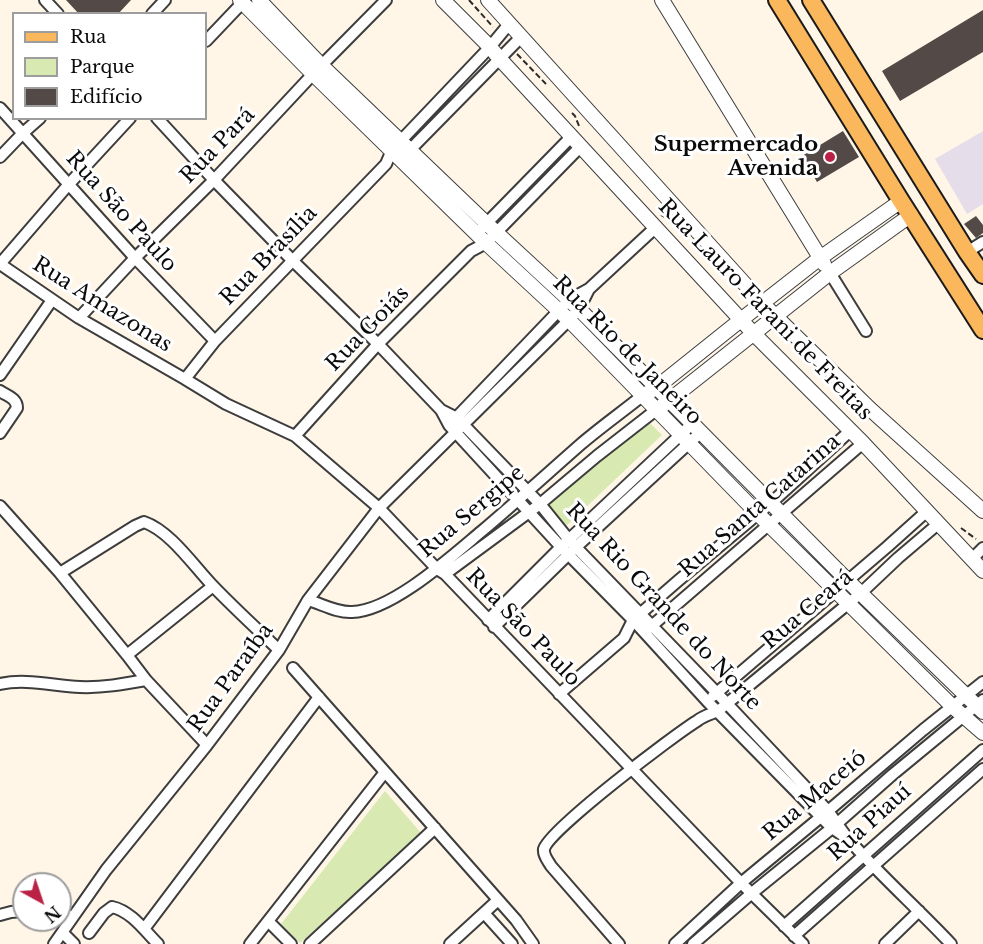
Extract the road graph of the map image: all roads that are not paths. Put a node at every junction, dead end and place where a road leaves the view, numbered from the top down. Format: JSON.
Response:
{"nodes":[{"id":1,"x":45,"y":0,"type":"edge"},
{"id":2,"x":165,"y":0,"type":"edge"},
{"id":3,"x":259,"y":0,"type":"edge"},
{"id":4,"x":386,"y":0,"type":"edge"},
{"id":5,"x":443,"y":0,"type":"edge"},
{"id":6,"x":488,"y":0,"type":"edge"},
{"id":7,"x":662,"y":0,"type":"edge"},
{"id":8,"x":777,"y":0,"type":"edge"},
{"id":9,"x":243,"y":1,"type":"edge"},
{"id":10,"x":815,"y":5,"type":"edge"},
{"id":11,"x":56,"y":12,"type":"edge"},
{"id":12,"x":154,"y":12,"type":"edge"},
{"id":13,"x":510,"y":24,"type":"junction"},
{"id":14,"x":792,"y":24,"type":"junction"},
{"id":15,"x":520,"y":37,"type":"junction"},
{"id":16,"x":207,"y":39,"type":"edge"},
{"id":17,"x":844,"y":52,"type":"junction"},
{"id":18,"x":495,"y":53,"type":"junction"},
{"id":19,"x":820,"y":68,"type":"junction"},
{"id":20,"x":317,"y":70,"type":"junction"},
{"id":21,"x":0,"y":108,"type":"edge"},
{"id":22,"x":38,"y":120,"type":"edge"},
{"id":23,"x":128,"y":120,"type":"edge"},
{"id":24,"x":159,"y":120,"type":"edge"},
{"id":25,"x":23,"y":134,"type":"junction"},
{"id":26,"x":576,"y":141,"type":"junction"},
{"id":27,"x":401,"y":150,"type":"junction"},
{"id":28,"x":0,"y":157,"type":"edge"},
{"id":29,"x":214,"y":180,"type":"junction"},
{"id":30,"x":69,"y":184,"type":"junction"},
{"id":31,"x":906,"y":208,"type":"junction"},
{"id":32,"x":656,"y":227,"type":"junction"},
{"id":33,"x":487,"y":233,"type":"junction"},
{"id":34,"x":983,"y":242,"type":"edge"},
{"id":35,"x":967,"y":252,"type":"junction"},
{"id":36,"x":135,"y":258,"type":"junction"},
{"id":37,"x":820,"y":258,"type":"junction"},
{"id":38,"x":292,"y":260,"type":"junction"},
{"id":39,"x":0,"y":264,"type":"edge"},
{"id":40,"x":830,"y":273,"type":"junction"},
{"id":41,"x":983,"y":275,"type":"edge"},
{"id":42,"x":52,"y":300,"type":"junction"},
{"id":43,"x":762,"y":303,"type":"junction"},
{"id":44,"x":574,"y":304,"type":"junction"},
{"id":45,"x":564,"y":315,"type":"junction"},
{"id":46,"x":776,"y":316,"type":"junction"},
{"id":47,"x":79,"y":318,"type":"junction"},
{"id":48,"x":742,"y":319,"type":"junction"},
{"id":49,"x":983,"y":330,"type":"edge"},
{"id":50,"x":866,"y":331,"type":"dead end"},
{"id":51,"x":754,"y":334,"type":"junction"},
{"id":52,"x":215,"y":341,"type":"junction"},
{"id":53,"x":378,"y":344,"type":"junction"},
{"id":54,"x":0,"y":375,"type":"edge"},
{"id":55,"x":185,"y":379,"type":"junction"},
{"id":56,"x":657,"y":387,"type":"junction"},
{"id":57,"x":0,"y":392,"type":"edge"},
{"id":58,"x":642,"y":396,"type":"junction"},
{"id":59,"x":670,"y":401,"type":"junction"},
{"id":60,"x":656,"y":410,"type":"junction"},
{"id":61,"x":457,"y":425,"type":"junction"},
{"id":62,"x":696,"y":428,"type":"junction"},
{"id":63,"x":850,"y":430,"type":"junction"},
{"id":64,"x":0,"y":433,"type":"edge"},
{"id":65,"x":295,"y":436,"type":"junction"},
{"id":66,"x":684,"y":439,"type":"junction"},
{"id":67,"x":584,"y":442,"type":"junction"},
{"id":68,"x":863,"y":443,"type":"junction"},
{"id":69,"x":597,"y":456,"type":"junction"},
{"id":70,"x":813,"y":464,"type":"junction"},
{"id":71,"x":825,"y":477,"type":"junction"},
{"id":72,"x":528,"y":491,"type":"junction"},
{"id":73,"x":518,"y":500,"type":"junction"},
{"id":74,"x":771,"y":503,"type":"junction"},
{"id":75,"x":540,"y":504,"type":"junction"},
{"id":76,"x":0,"y":506,"type":"edge"},
{"id":77,"x":379,"y":508,"type":"junction"},
{"id":78,"x":983,"y":511,"type":"edge"},
{"id":79,"x":530,"y":512,"type":"junction"},
{"id":80,"x":926,"y":512,"type":"junction"},
{"id":81,"x":758,"y":514,"type":"junction"},
{"id":82,"x":782,"y":514,"type":"junction"},
{"id":83,"x":938,"y":524,"type":"junction"},
{"id":84,"x":769,"y":525,"type":"junction"},
{"id":85,"x":569,"y":547,"type":"junction"},
{"id":86,"x":887,"y":547,"type":"junction"},
{"id":87,"x":983,"y":548,"type":"edge"},
{"id":88,"x":898,"y":558,"type":"junction"},
{"id":89,"x":972,"y":559,"type":"junction"},
{"id":90,"x":983,"y":571,"type":"edge"},
{"id":91,"x":441,"y":572,"type":"junction"},
{"id":92,"x":60,"y":573,"type":"junction"},
{"id":93,"x":679,"y":580,"type":"junction"},
{"id":94,"x":848,"y":581,"type":"junction"},
{"id":95,"x":213,"y":586,"type":"junction"},
{"id":96,"x":836,"y":591,"type":"junction"},
{"id":97,"x":689,"y":592,"type":"junction"},
{"id":98,"x":861,"y":593,"type":"junction"},
{"id":99,"x":308,"y":600,"type":"junction"},
{"id":100,"x":849,"y":603,"type":"junction"},
{"id":101,"x":637,"y":617,"type":"junction"},
{"id":102,"x":491,"y":624,"type":"junction"},
{"id":103,"x":648,"y":629,"type":"junction"},
{"id":104,"x":624,"y":638,"type":"junction"},
{"id":105,"x":279,"y":650,"type":"junction"},
{"id":106,"x":127,"y":655,"type":"junction"},
{"id":107,"x":293,"y":668,"type":"dead end"},
{"id":108,"x":684,"y":668,"type":"junction"},
{"id":109,"x":146,"y":680,"type":"junction"},
{"id":110,"x":1,"y":682,"type":"edge"},
{"id":111,"x":983,"y":682,"type":"edge"},
{"id":112,"x":717,"y":693,"type":"junction"},
{"id":113,"x":559,"y":694,"type":"junction"},
{"id":114,"x":319,"y":697,"type":"junction"},
{"id":115,"x":707,"y":701,"type":"junction"},
{"id":116,"x":977,"y":704,"type":"edge"},
{"id":117,"x":722,"y":707,"type":"junction"},
{"id":118,"x":952,"y":707,"type":"junction"},
{"id":119,"x":964,"y":716,"type":"junction"},
{"id":120,"x":698,"y":720,"type":"junction"},
{"id":121,"x":923,"y":730,"type":"junction"},
{"id":122,"x":983,"y":733,"type":"edge"},
{"id":123,"x":934,"y":742,"type":"junction"},
{"id":124,"x":207,"y":745,"type":"junction"},
{"id":125,"x":983,"y":750,"type":"edge"},
{"id":126,"x":882,"y":765,"type":"junction"},
{"id":127,"x":632,"y":769,"type":"junction"},
{"id":128,"x":959,"y":770,"type":"junction"},
{"id":129,"x":983,"y":770,"type":"edge"},
{"id":130,"x":385,"y":772,"type":"junction"},
{"id":131,"x":892,"y":775,"type":"junction"},
{"id":132,"x":970,"y":781,"type":"junction"},
{"id":133,"x":913,"y":810,"type":"junction"},
{"id":134,"x":825,"y":814,"type":"junction"},
{"id":135,"x":924,"y":821,"type":"junction"},
{"id":136,"x":835,"y":825,"type":"junction"},
{"id":137,"x":435,"y":828,"type":"junction"},
{"id":138,"x":863,"y":855,"type":"junction"},
{"id":139,"x":873,"y":866,"type":"junction"},
{"id":140,"x":741,"y":883,"type":"junction"},
{"id":141,"x":752,"y":893,"type":"junction"},
{"id":142,"x":498,"y":900,"type":"junction"},
{"id":143,"x":919,"y":910,"type":"junction"},
{"id":144,"x":484,"y":913,"type":"junction"},
{"id":145,"x":73,"y":917,"type":"joint"},
{"id":146,"x":268,"y":921,"type":"junction"},
{"id":147,"x":783,"y":926,"type":"junction"},
{"id":148,"x":144,"y":929,"type":"junction"},
{"id":149,"x":63,"y":933,"type":"junction"},
{"id":150,"x":89,"y":933,"type":"dead end"},
{"id":151,"x":799,"y":940,"type":"edge"},
{"id":152,"x":54,"y":944,"type":"edge"},
{"id":153,"x":74,"y":944,"type":"edge"},
{"id":154,"x":158,"y":944,"type":"edge"},
{"id":155,"x":250,"y":944,"type":"edge"},
{"id":156,"x":291,"y":944,"type":"edge"},
{"id":157,"x":310,"y":944,"type":"edge"},
{"id":158,"x":450,"y":944,"type":"edge"},
{"id":159,"x":512,"y":944,"type":"edge"},
{"id":160,"x":533,"y":944,"type":"edge"},
{"id":161,"x":619,"y":944,"type":"edge"},
{"id":162,"x":675,"y":944,"type":"edge"},
{"id":163,"x":693,"y":944,"type":"edge"},
{"id":164,"x":885,"y":944,"type":"edge"},
{"id":165,"x":951,"y":944,"type":"edge"}],
"edges":[{"from":1,"to":11,"type":"street"},
{"from":2,"to":12,"type":"street"},
{"from":3,"to":20,"type":"street","name":"Rua Rio de Janeiro"},
{"from":4,"to":20,"type":"street","name":"Rua Pará"},
{"from":5,"to":18,"type":"street","name":"Rua Lauro Farani de Freitas"},
{"from":6,"to":13,"type":"street","name":"Rua Lauro Farani de Freitas"},
{"from":7,"to":37,"type":"street"},
{"from":8,"to":14,"type":"main road"},
{"from":9,"to":16,"type":"street"},
{"from":9,"to":20,"type":"street","name":"Rua Rio de Janeiro"},
{"from":10,"to":14,"type":"main road"},
{"from":10,"to":17,"type":"main road"},
{"from":13,"to":15,"type":"street","name":"Rua Lauro Farani de Freitas"},
{"from":13,"to":18,"type":"street","name":"Rua Brasília"},
{"from":14,"to":19,"type":"main road"},
{"from":15,"to":18,"type":"street","name":"Rua Brasília"},
{"from":15,"to":43,"type":"street","name":"Rua Lauro Farani de Freitas"},
{"from":17,"to":19,"type":"main road"},
{"from":17,"to":35,"type":"main road"},
{"from":18,"to":26,"type":"street","name":"Rua Lauro Farani de Freitas"},
{"from":18,"to":27,"type":"street","name":"Rua Brasília"},
{"from":19,"to":31,"type":"main road"},
{"from":20,"to":27,"type":"street","name":"Rua Rio de Janeiro"},
{"from":20,"to":29,"type":"street","name":"Rua Pará"},
{"from":21,"to":25,"type":"street","name":"Rua São Paulo"},
{"from":22,"to":25,"type":"street"},
{"from":23,"to":30,"type":"street"},
{"from":24,"to":29,"type":"street","name":"Rua Rio Grande do Norte"},
{"from":25,"to":28,"type":"street"},
{"from":25,"to":30,"type":"street","name":"Rua São Paulo"},
{"from":26,"to":32,"type":"street","name":"Rua Lauro Farani de Freitas"},
{"from":26,"to":33,"type":"street","name":"Rua Goiás"},
{"from":27,"to":33,"type":"street","name":"Rua Rio de Janeiro"},
{"from":27,"to":38,"type":"street","name":"Rua Brasília"},
{"from":29,"to":36,"type":"street","name":"Rua Pará"},
{"from":29,"to":38,"type":"street","name":"Rua Rio Grande do Norte"},
{"from":30,"to":36,"type":"street","name":"Rua São Paulo"},
{"from":30,"to":39,"type":"street"},
{"from":31,"to":37,"type":"street"},
{"from":31,"to":40,"type":"street"},
{"from":31,"to":49,"type":"main road"},
{"from":32,"to":44,"type":"street"},
{"from":32,"to":48,"type":"street","name":"Rua Lauro Farani de Freitas"},
{"from":33,"to":44,"type":"street","name":"Rua Rio de Janeiro"},
{"from":33,"to":45,"type":"street","name":"Rua Rio de Janeiro"},
{"from":33,"to":53,"type":"street","name":"Rua Goiás"},
{"from":34,"to":35,"type":"street"},
{"from":35,"to":41,"type":"main road"},
{"from":36,"to":47,"type":"street","name":"Rua Pará"},
{"from":36,"to":52,"type":"street","name":"Rua São Paulo"},
{"from":37,"to":40,"type":"street"},
{"from":37,"to":43,"type":"street"},
{"from":38,"to":52,"type":"street","name":"Rua Brasília"},
{"from":38,"to":53,"type":"street","name":"Rua Rio Grande do Norte"},
{"from":39,"to":42,"type":"street","name":"Rua Amazonas"},
{"from":40,"to":46,"type":"street"},
{"from":40,"to":50,"type":"street"},
{"from":42,"to":47,"type":"street","name":"Rua Amazonas"},
{"from":42,"to":54,"type":"street"},
{"from":43,"to":46,"type":"street","name":"Rua Lauro Farani de Freitas"},
{"from":43,"to":48,"type":"street"},
{"from":44,"to":45,"type":"street"},
{"from":44,"to":56,"type":"street","name":"Rua Rio de Janeiro"},
{"from":45,"to":58,"type":"street","name":"Rua Rio de Janeiro"},
{"from":45,"to":61,"type":"street"},
{"from":46,"to":51,"type":"street"},
{"from":46,"to":78,"type":"street","name":"Rua Lauro Farani de Freitas"},
{"from":47,"to":55,"type":"street","name":"Rua Amazonas"},
{"from":48,"to":51,"type":"street","name":"Rua Lauro Farani de Freitas"},
{"from":48,"to":56,"type":"street"},
{"from":51,"to":59,"type":"street"},
{"from":51,"to":63,"type":"street","name":"Rua Lauro Farani de Freitas"},
{"from":52,"to":55,"type":"street","name":"Rua Brasília"},
{"from":53,"to":61,"type":"street","name":"Rua Rio Grande do Norte"},
{"from":53,"to":65,"type":"street","name":"Rua Goiás"},
{"from":55,"to":65,"type":"street","name":"Rua São Paulo"},
{"from":56,"to":58,"type":"street"},
{"from":56,"to":59,"type":"street","name":"Rua Rio de Janeiro"},
{"from":57,"to":64,"type":"street"},
{"from":58,"to":60,"type":"street","name":"Rua Rio de Janeiro"},
{"from":58,"to":67,"type":"street","name":"Rua Sergipe"},
{"from":59,"to":60,"type":"street"},
{"from":59,"to":62,"type":"street","name":"Rua Rio de Janeiro"},
{"from":60,"to":66,"type":"street","name":"Rua Rio de Janeiro"},
{"from":60,"to":69,"type":"street","name":"Rua Sergipe"},
{"from":61,"to":72,"type":"street","name":"Rua Rio Grande do Norte"},
{"from":61,"to":73,"type":"street","name":"Rua Rio Grande do Norte"},
{"from":61,"to":77,"type":"street","name":"Rua Paraíba"},
{"from":62,"to":66,"type":"street"},
{"from":62,"to":74,"type":"street","name":"Rua Rio de Janeiro"},
{"from":63,"to":68,"type":"street","name":"Rua Lauro Farani de Freitas"},
{"from":63,"to":70,"type":"street","name":"Rua Santa Catarina"},
{"from":65,"to":77,"type":"street","name":"Rua São Paulo"},
{"from":66,"to":81,"type":"street","name":"Rua Rio de Janeiro"},
{"from":66,"to":85,"type":"street"},
{"from":67,"to":69,"type":"street"},
{"from":67,"to":72,"type":"street","name":"Rua Sergipe"},
{"from":68,"to":71,"type":"street","name":"Rua Santa Catarina"},
{"from":68,"to":80,"type":"street","name":"Rua Lauro Farani de Freitas"},
{"from":69,"to":75,"type":"street","name":"Rua Sergipe"},
{"from":70,"to":71,"type":"street"},
{"from":70,"to":74,"type":"street","name":"Rua Santa Catarina"},
{"from":71,"to":82,"type":"street","name":"Rua Santa Catarina"},
{"from":72,"to":73,"type":"street","name":"Rua Sergipe"},
{"from":72,"to":75,"type":"street","name":"Rua Rio Grande do Norte"},
{"from":73,"to":79,"type":"street","name":"Rua Rio Grande do Norte"},
{"from":73,"to":91,"type":"street","name":"Rua Sergipe"},
{"from":74,"to":81,"type":"street","name":"Rua Santa Catarina"},
{"from":74,"to":82,"type":"street","name":"Rua Rio de Janeiro"},
{"from":75,"to":79,"type":"street","name":"Rua Sergipe"},
{"from":75,"to":85,"type":"street","name":"Rua Rio Grande do Norte"},
{"from":76,"to":92,"type":"street"},
{"from":77,"to":91,"type":"street","name":"Rua São Paulo"},
{"from":77,"to":99,"type":"street","name":"Rua Paraíba"},
{"from":79,"to":85,"type":"street","name":"Rua Rio Grande do Norte"},
{"from":79,"to":91,"type":"street","name":"Rua Sergipe"},
{"from":80,"to":83,"type":"street","name":"Rua Lauro Farani de Freitas"},
{"from":80,"to":86,"type":"street","name":"Rua Ceará"},
{"from":81,"to":84,"type":"street","name":"Rua Rio de Janeiro"},
{"from":81,"to":93,"type":"street","name":"Rua Santa Catarina"},
{"from":82,"to":84,"type":"street","name":"Rua Santa Catarina"},
{"from":82,"to":94,"type":"street","name":"Rua Rio de Janeiro"},
{"from":83,"to":88,"type":"street","name":"Rua Ceará"},
{"from":83,"to":89,"type":"street","name":"Rua Lauro Farani de Freitas"},
{"from":84,"to":96,"type":"street","name":"Rua Rio de Janeiro"},
{"from":84,"to":97,"type":"street","name":"Rua Santa Catarina"},
{"from":85,"to":101,"type":"street","name":"Rua Rio Grande do Norte"},
{"from":85,"to":102,"type":"street"},
{"from":86,"to":88,"type":"street"},
{"from":86,"to":94,"type":"street","name":"Rua Ceará"},
{"from":87,"to":89,"type":"street"},
{"from":88,"to":98,"type":"street","name":"Rua Ceará"},
{"from":89,"to":90,"type":"street","name":"Rua Lauro Farani de Freitas"},
{"from":91,"to":99,"type":"street","name":"Rua Sergipe"},
{"from":91,"to":102,"type":"street","name":"Rua São Paulo"},
{"from":92,"to":95,"type":"street"},
{"from":92,"to":106,"type":"street"},
{"from":93,"to":97,"type":"street"},
{"from":93,"to":101,"type":"street","name":"Rua Santa Catarina"},
{"from":94,"to":96,"type":"street","name":"Rua Ceará"},
{"from":94,"to":98,"type":"street","name":"Rua Rio de Janeiro"},
{"from":95,"to":105,"type":"street"},
{"from":95,"to":106,"type":"street"},
{"from":96,"to":100,"type":"street","name":"Rua Rio de Janeiro"},
{"from":96,"to":112,"type":"street","name":"Rua Ceará"},
{"from":97,"to":103,"type":"street","name":"Rua Santa Catarina"},
{"from":98,"to":100,"type":"street","name":"Rua Ceará"},
{"from":98,"to":116,"type":"street","name":"Rua Rio de Janeiro"},
{"from":99,"to":105,"type":"street","name":"Rua Paraíba"},
{"from":100,"to":117,"type":"street","name":"Rua Ceará"},
{"from":100,"to":118,"type":"street","name":"Rua Rio de Janeiro"},
{"from":101,"to":103,"type":"street","name":"Rua Rio Grande do Norte"},
{"from":101,"to":104,"type":"street","name":"Rua Santa Catarina"},
{"from":102,"to":113,"type":"street","name":"Rua São Paulo"},
{"from":103,"to":104,"type":"street","name":"Rua Santa Catarina"},
{"from":103,"to":108,"type":"street","name":"Rua Rio Grande do Norte"},
{"from":104,"to":113,"type":"street","name":"Rua Santa Catarina"},
{"from":105,"to":124,"type":"street","name":"Rua Paraíba"},
{"from":106,"to":109,"type":"street"},
{"from":107,"to":114,"type":"street"},
{"from":108,"to":112,"type":"street","name":"Rua Rio Grande do Norte"},
{"from":108,"to":115,"type":"street","name":"Rua Rio Grande do Norte"},
{"from":109,"to":110,"type":"street"},
{"from":109,"to":124,"type":"street"},
{"from":111,"to":116,"type":"street","name":"Rua Maceió"},
{"from":112,"to":115,"type":"street","name":"Rua Ceará"},
{"from":112,"to":117,"type":"street","name":"Rua Rio Grande do Norte"},
{"from":113,"to":127,"type":"street","name":"Rua São Paulo"},
{"from":114,"to":130,"type":"street"},
{"from":114,"to":148,"type":"street"},
{"from":115,"to":117,"type":"street","name":"Rua Rio Grande do Norte"},
{"from":115,"to":120,"type":"street","name":"Rua Ceará"},
{"from":116,"to":118,"type":"street","name":"Rua Maceió"},
{"from":116,"to":119,"type":"street","name":"Rua Maceió"},
{"from":117,"to":120,"type":"street","name":"Rua Ceará"},
{"from":117,"to":134,"type":"street","name":"Rua Rio Grande do Norte"},
{"from":118,"to":119,"type":"street","name":"Rua Rio de Janeiro"},
{"from":118,"to":121,"type":"street","name":"Rua Maceió"},
{"from":119,"to":122,"type":"street","name":"Rua Rio de Janeiro"},
{"from":119,"to":123,"type":"street","name":"Rua Maceió"},
{"from":120,"to":127,"type":"street","name":"Rua Ceará"},
{"from":121,"to":123,"type":"street"},
{"from":121,"to":126,"type":"street","name":"Rua Maceió"},
{"from":123,"to":131,"type":"street","name":"Rua Maceió"},
{"from":124,"to":145,"type":"street","name":"Rua Paraíba"},
{"from":125,"to":128,"type":"street","name":"Rua Piauí"},
{"from":126,"to":131,"type":"street"},
{"from":126,"to":134,"type":"street","name":"Rua Maceió"},
{"from":127,"to":140,"type":"street","name":"Rua São Paulo"},
{"from":127,"to":161,"type":"street","name":"Rua Ceará"},
{"from":128,"to":132,"type":"street"},
{"from":128,"to":133,"type":"street","name":"Rua Piauí"},
{"from":129,"to":132,"type":"street","name":"Rua Piauí"},
{"from":130,"to":137,"type":"street"},
{"from":130,"to":146,"type":"street"},
{"from":131,"to":136,"type":"street","name":"Rua Maceió"},
{"from":132,"to":135,"type":"street","name":"Rua Piauí"},
{"from":133,"to":135,"type":"street"},
{"from":133,"to":138,"type":"street","name":"Rua Piauí"},
{"from":134,"to":136,"type":"street","name":"Rua Rio Grande do Norte"},
{"from":134,"to":140,"type":"street","name":"Rua Maceió"},
{"from":135,"to":139,"type":"street","name":"Rua Piauí"},
{"from":136,"to":138,"type":"street","name":"Rua Rio Grande do Norte"},
{"from":136,"to":141,"type":"street","name":"Rua Maceió"},
{"from":137,"to":142,"type":"street"},
{"from":137,"to":157,"type":"street"},
{"from":138,"to":139,"type":"street","name":"Rua Rio Grande do Norte"},
{"from":138,"to":147,"type":"street","name":"Rua Piauí"},
{"from":139,"to":143,"type":"street","name":"Rua Rio Grande do Norte"},
{"from":139,"to":151,"type":"street","name":"Rua Piauí"},
{"from":140,"to":141,"type":"street","name":"Rua São Paulo"},
{"from":140,"to":162,"type":"street","name":"Rua Maceió"},
{"from":141,"to":147,"type":"street","name":"Rua São Paulo"},
{"from":141,"to":163,"type":"street","name":"Rua Maceió"},
{"from":142,"to":144,"type":"street"},
{"from":142,"to":160,"type":"street"},
{"from":143,"to":164,"type":"street"},
{"from":143,"to":165,"type":"street","name":"Rua Rio Grande do Norte"},
{"from":144,"to":158,"type":"street"},
{"from":144,"to":159,"type":"street"},
{"from":145,"to":149,"type":"street","name":"Rua Paraíba"},
{"from":146,"to":155,"type":"street"},
{"from":146,"to":156,"type":"street"},
{"from":147,"to":151,"type":"street","name":"Rua São Paulo"},
{"from":148,"to":150,"type":"street"},
{"from":148,"to":154,"type":"street"},
{"from":149,"to":152,"type":"street","name":"Rua Paraíba"},
{"from":149,"to":153,"type":"street"}]}
